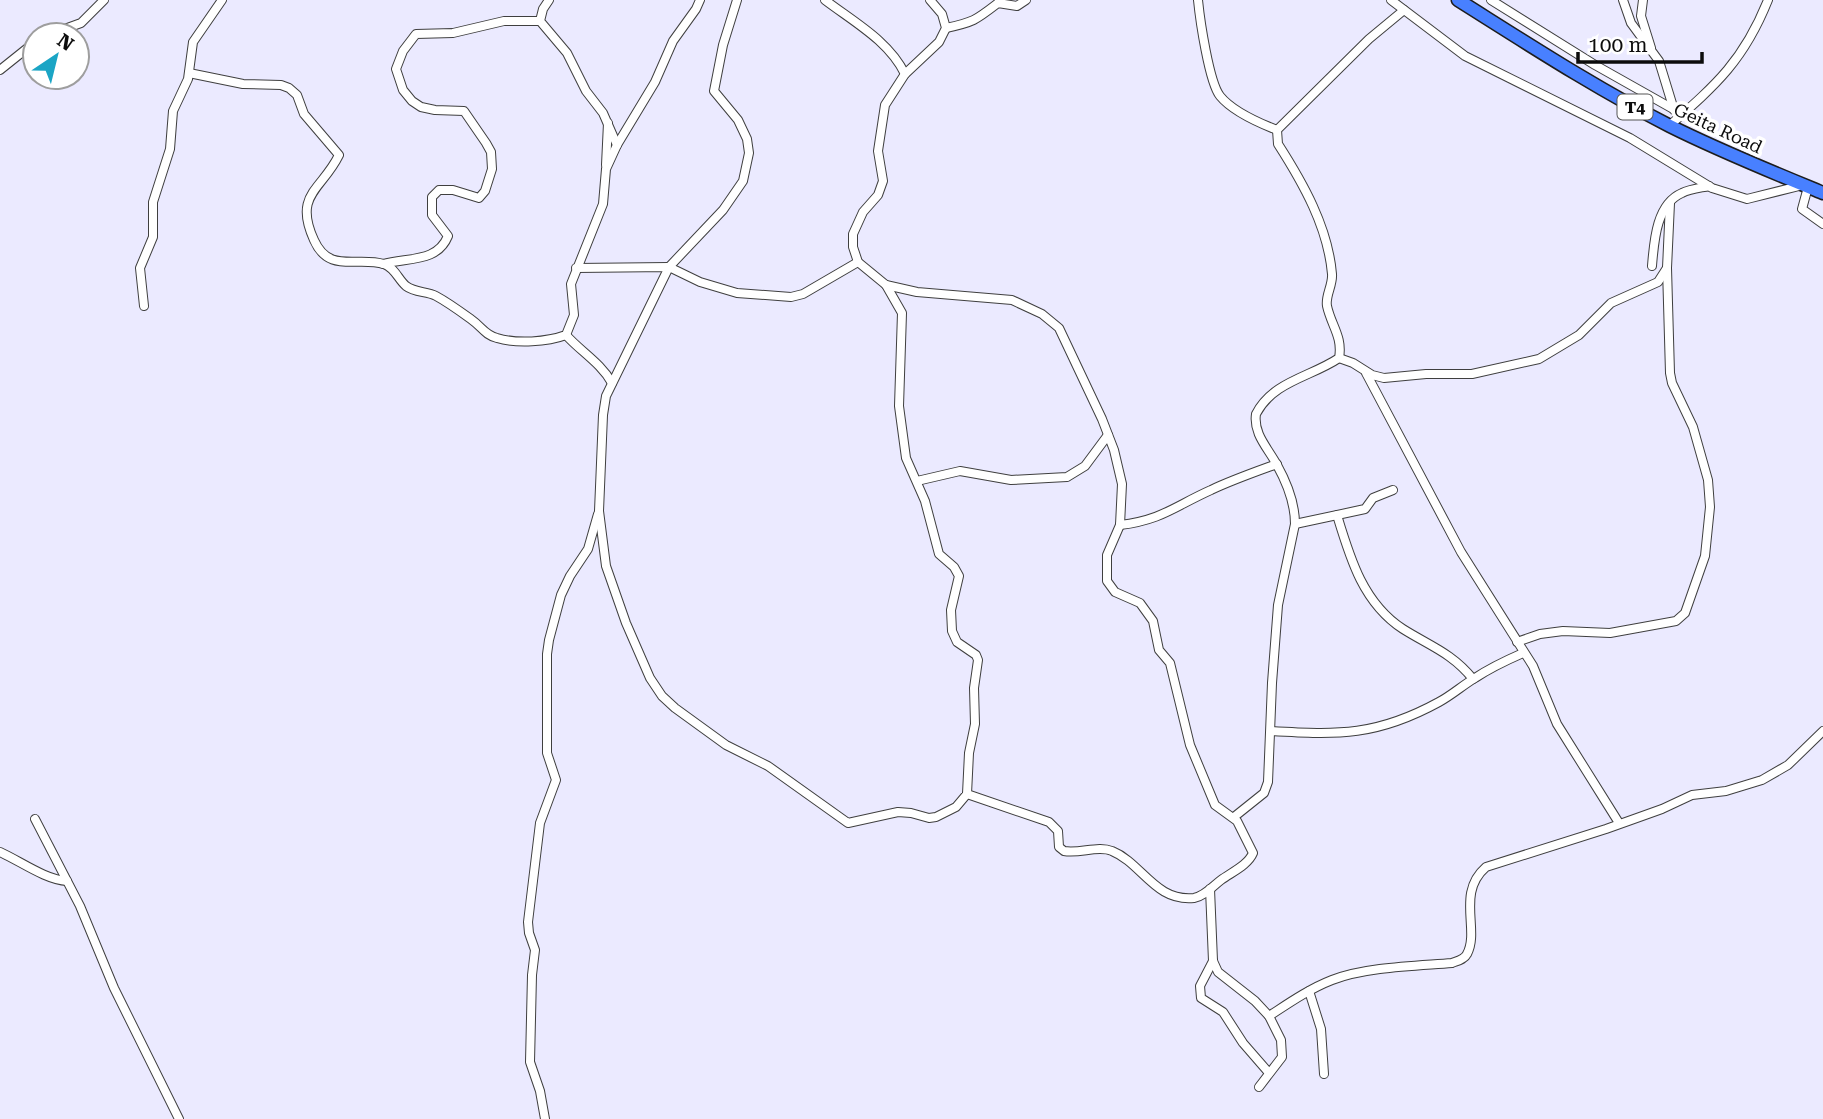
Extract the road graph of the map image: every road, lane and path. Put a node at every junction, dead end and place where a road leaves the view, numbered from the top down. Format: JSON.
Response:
{"nodes":[{"id":1,"x":104,"y":0,"type":"edge"},
{"id":2,"x":222,"y":0,"type":"edge"},
{"id":3,"x":549,"y":0,"type":"edge"},
{"id":4,"x":700,"y":0,"type":"edge"},
{"id":5,"x":737,"y":0,"type":"edge"},
{"id":6,"x":825,"y":0,"type":"edge"},
{"id":7,"x":930,"y":0,"type":"edge"},
{"id":8,"x":1026,"y":0,"type":"edge"},
{"id":9,"x":1198,"y":0,"type":"edge"},
{"id":10,"x":1391,"y":0,"type":"edge"},
{"id":11,"x":1458,"y":0,"type":"edge"},
{"id":12,"x":1491,"y":0,"type":"edge"},
{"id":13,"x":1623,"y":0,"type":"edge"},
{"id":14,"x":1643,"y":0,"type":"edge"},
{"id":15,"x":1768,"y":0,"type":"edge"},
{"id":16,"x":996,"y":2,"type":"edge"},
{"id":17,"x":1404,"y":10,"type":"junction"},
{"id":18,"x":83,"y":21,"type":"edge"},
{"id":19,"x":540,"y":21,"type":"junction"},
{"id":20,"x":946,"y":28,"type":"junction"},
{"id":21,"x":1651,"y":48,"type":"junction"},
{"id":22,"x":21,"y":54,"type":"edge"},
{"id":23,"x":0,"y":70,"type":"edge"},
{"id":24,"x":189,"y":73,"type":"junction"},
{"id":25,"x":905,"y":74,"type":"junction"},
{"id":26,"x":1678,"y":112,"type":"junction"},
{"id":27,"x":608,"y":123,"type":"junction"},
{"id":28,"x":1669,"y":126,"type":"junction"},
{"id":29,"x":1277,"y":130,"type":"junction"},
{"id":30,"x":617,"y":145,"type":"junction"},
{"id":31,"x":606,"y":169,"type":"junction"},
{"id":32,"x":1709,"y":186,"type":"junction"},
{"id":33,"x":1805,"y":186,"type":"junction"},
{"id":34,"x":1823,"y":193,"type":"edge"},
{"id":35,"x":1670,"y":203,"type":"junction"},
{"id":36,"x":1823,"y":224,"type":"edge"},
{"id":37,"x":858,"y":262,"type":"junction"},
{"id":38,"x":383,"y":264,"type":"junction"},
{"id":39,"x":1652,"y":266,"type":"dead end"},
{"id":40,"x":670,"y":267,"type":"junction"},
{"id":41,"x":576,"y":268,"type":"junction"},
{"id":42,"x":1667,"y":268,"type":"junction"},
{"id":43,"x":886,"y":285,"type":"junction"},
{"id":44,"x":144,"y":306,"type":"dead end"},
{"id":45,"x":565,"y":335,"type":"junction"},
{"id":46,"x":1339,"y":358,"type":"junction"},
{"id":47,"x":1366,"y":373,"type":"junction"},
{"id":48,"x":612,"y":383,"type":"junction"},
{"id":49,"x":1108,"y":435,"type":"junction"},
{"id":50,"x":1277,"y":464,"type":"junction"},
{"id":51,"x":917,"y":481,"type":"junction"},
{"id":52,"x":1393,"y":490,"type":"dead end"},
{"id":53,"x":599,"y":511,"type":"junction"},
{"id":54,"x":1336,"y":515,"type":"junction"},
{"id":55,"x":1295,"y":524,"type":"junction"},
{"id":56,"x":1120,"y":525,"type":"junction"},
{"id":57,"x":1517,"y":642,"type":"junction"},
{"id":58,"x":1523,"y":653,"type":"junction"},
{"id":59,"x":1473,"y":679,"type":"junction"},
{"id":60,"x":1271,"y":731,"type":"junction"},
{"id":61,"x":1823,"y":731,"type":"edge"},
{"id":62,"x":967,"y":794,"type":"junction"},
{"id":63,"x":1234,"y":817,"type":"junction"},
{"id":64,"x":34,"y":819,"type":"dead end"},
{"id":65,"x":1619,"y":823,"type":"junction"},
{"id":66,"x":0,"y":852,"type":"edge"},
{"id":67,"x":67,"y":881,"type":"junction"},
{"id":68,"x":1210,"y":889,"type":"junction"},
{"id":69,"x":1213,"y":961,"type":"junction"},
{"id":70,"x":1309,"y":991,"type":"junction"},
{"id":71,"x":1269,"y":1016,"type":"junction"},
{"id":72,"x":1269,"y":1073,"type":"junction"},
{"id":73,"x":1324,"y":1074,"type":"dead end"},
{"id":74,"x":1259,"y":1087,"type":"dead end"},
{"id":75,"x":179,"y":1119,"type":"edge"},
{"id":76,"x":545,"y":1119,"type":"edge"}],
"edges":[{"from":1,"to":18,"type":"street"},
{"from":2,"to":24,"type":"street"},
{"from":3,"to":19,"type":"street"},
{"from":4,"to":30,"type":"street"},
{"from":5,"to":40,"type":"street"},
{"from":6,"to":25,"type":"street"},
{"from":7,"to":20,"type":"street"},
{"from":8,"to":16,"type":"street"},
{"from":9,"to":29,"type":"street"},
{"from":10,"to":17,"type":"street"},
{"from":11,"to":28,"type":"highway","name":"Geita Road","number":"T4"},
{"from":12,"to":26,"type":"street"},
{"from":13,"to":21,"type":"street"},
{"from":14,"to":21,"type":"street"},
{"from":15,"to":26,"type":"street"},
{"from":16,"to":20,"type":"street"},
{"from":17,"to":29,"type":"street"},
{"from":17,"to":32,"type":"street"},
{"from":19,"to":27,"type":"street"},
{"from":19,"to":38,"type":"street"},
{"from":20,"to":25,"type":"street"},
{"from":21,"to":26,"type":"street"},
{"from":22,"to":23,"type":"street"},
{"from":24,"to":38,"type":"street"},
{"from":24,"to":44,"type":"street"},
{"from":25,"to":37,"type":"street"},
{"from":26,"to":28,"type":"street"},
{"from":27,"to":30,"type":"street"},
{"from":27,"to":31,"type":"street"},
{"from":28,"to":33,"type":"highway","name":"Geita Road","number":"T4"},
{"from":29,"to":46,"type":"street"},
{"from":30,"to":31,"type":"street"},
{"from":31,"to":41,"type":"street"},
{"from":32,"to":33,"type":"street"},
{"from":32,"to":35,"type":"street"},
{"from":33,"to":34,"type":"highway","name":"Geita Road","number":"T4"},
{"from":33,"to":36,"type":"street"},
{"from":35,"to":39,"type":"street"},
{"from":35,"to":42,"type":"street"},
{"from":37,"to":40,"type":"street"},
{"from":37,"to":43,"type":"street"},
{"from":38,"to":45,"type":"street"},
{"from":40,"to":41,"type":"street"},
{"from":40,"to":48,"type":"street"},
{"from":41,"to":45,"type":"street"},
{"from":42,"to":47,"type":"street"},
{"from":42,"to":57,"type":"street"},
{"from":43,"to":49,"type":"street"},
{"from":43,"to":51,"type":"street"},
{"from":45,"to":48,"type":"street"},
{"from":46,"to":47,"type":"street"},
{"from":46,"to":50,"type":"street"},
{"from":47,"to":57,"type":"street"},
{"from":48,"to":53,"type":"street"},
{"from":49,"to":51,"type":"street"},
{"from":49,"to":56,"type":"street"},
{"from":50,"to":55,"type":"street"},
{"from":50,"to":56,"type":"street"},
{"from":51,"to":62,"type":"street"},
{"from":52,"to":54,"type":"street"},
{"from":53,"to":62,"type":"street"},
{"from":53,"to":76,"type":"street"},
{"from":54,"to":55,"type":"street"},
{"from":54,"to":59,"type":"street"},
{"from":55,"to":60,"type":"street"},
{"from":56,"to":63,"type":"street"},
{"from":57,"to":58,"type":"street"},
{"from":58,"to":59,"type":"street"},
{"from":58,"to":65,"type":"street"},
{"from":59,"to":60,"type":"street"},
{"from":60,"to":63,"type":"street"},
{"from":61,"to":65,"type":"street"},
{"from":62,"to":68,"type":"street"},
{"from":63,"to":68,"type":"street"},
{"from":64,"to":67,"type":"street"},
{"from":65,"to":70,"type":"street"},
{"from":66,"to":67,"type":"street"},
{"from":67,"to":75,"type":"street"},
{"from":68,"to":69,"type":"street"},
{"from":69,"to":71,"type":"street"},
{"from":69,"to":72,"type":"street"},
{"from":70,"to":71,"type":"street"},
{"from":70,"to":73,"type":"street"},
{"from":71,"to":72,"type":"street"},
{"from":72,"to":74,"type":"street"}]}
